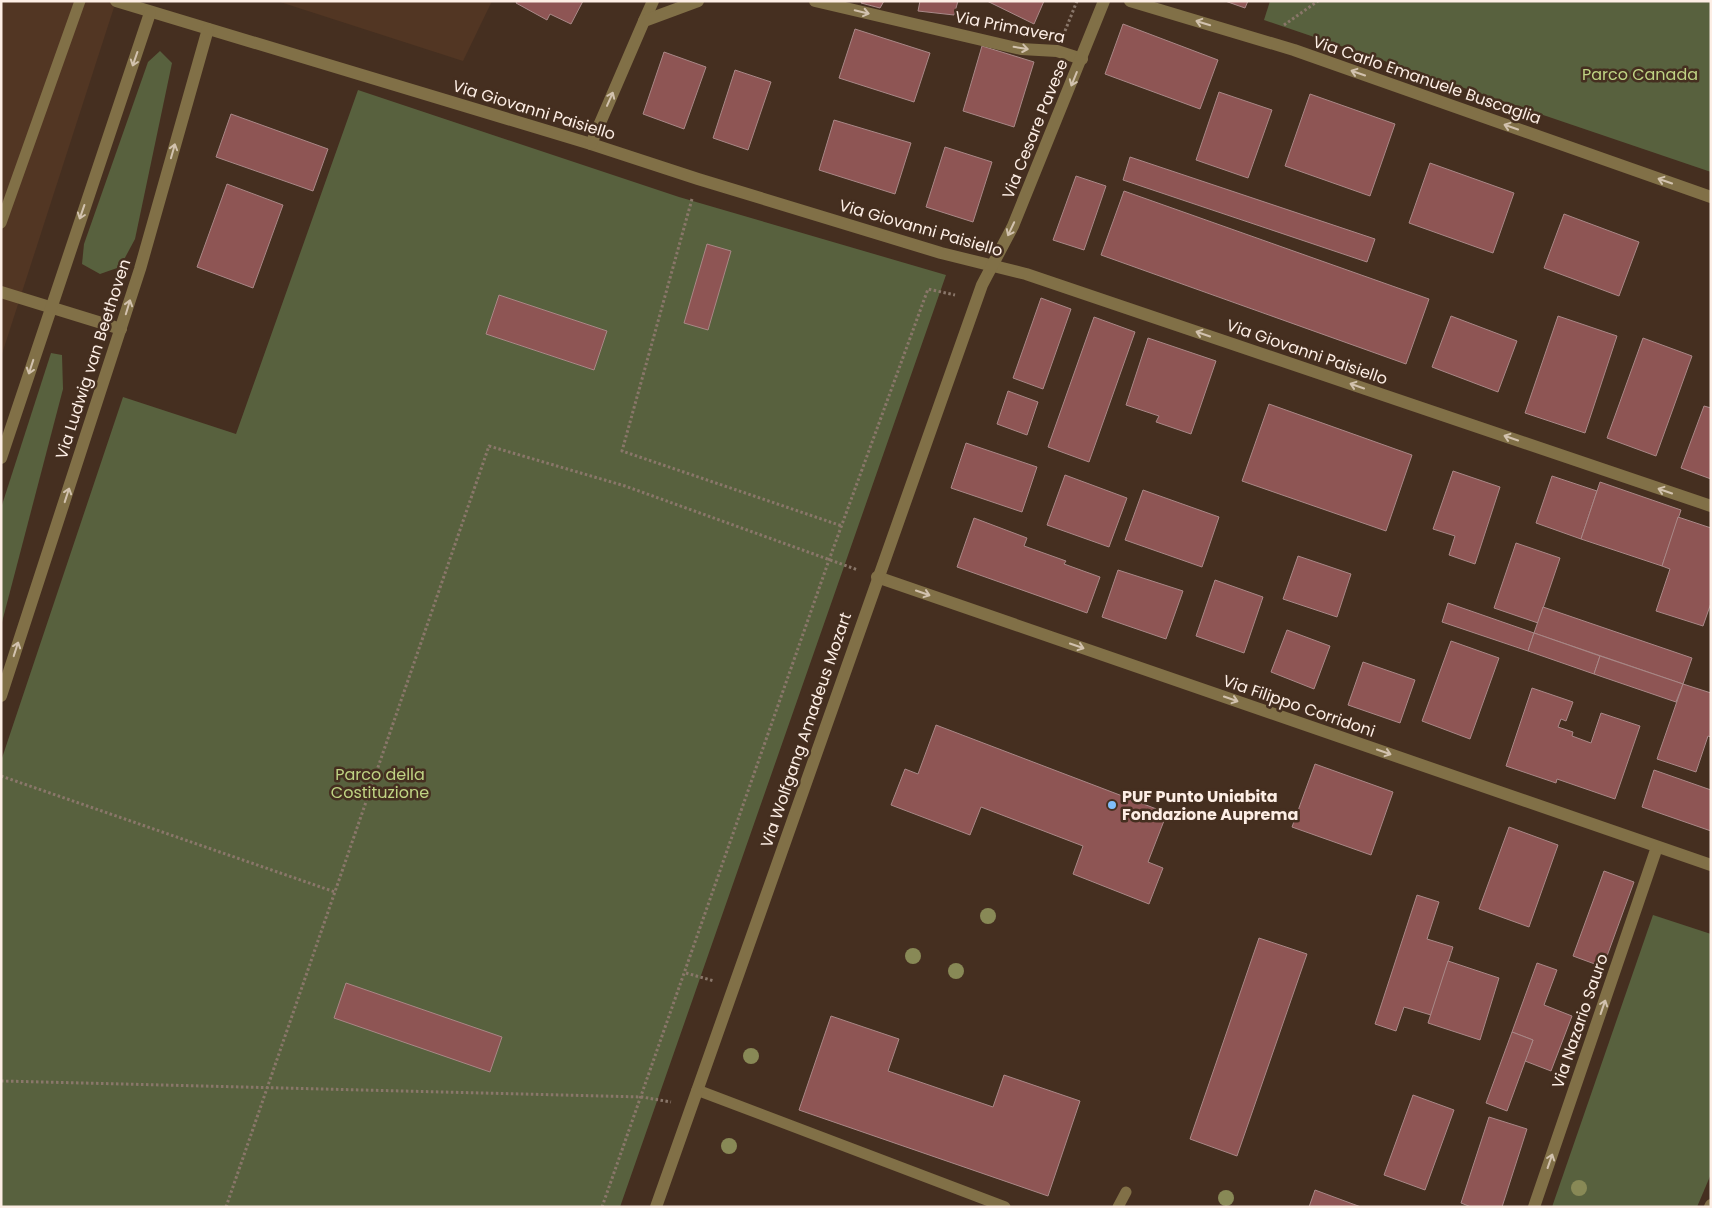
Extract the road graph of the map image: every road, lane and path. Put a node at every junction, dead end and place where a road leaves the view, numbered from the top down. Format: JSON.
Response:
{"nodes":[{"id":1,"x":80,"y":1,"type":"edge"},
{"id":2,"x":116,"y":1,"type":"edge"},
{"id":3,"x":653,"y":1,"type":"edge"},
{"id":4,"x":698,"y":1,"type":"edge"},
{"id":5,"x":815,"y":1,"type":"edge"},
{"id":6,"x":1104,"y":1,"type":"edge"},
{"id":7,"x":1130,"y":1,"type":"edge"},
{"id":8,"x":1318,"y":1,"type":"edge"},
{"id":9,"x":150,"y":12,"type":"junction"},
{"id":10,"x":644,"y":21,"type":"junction"},
{"id":11,"x":208,"y":29,"type":"junction"},
{"id":12,"x":1277,"y":29,"type":"dead end"},
{"id":13,"x":1082,"y":58,"type":"junction"},
{"id":14,"x":591,"y":144,"type":"junction"},
{"id":15,"x":698,"y":179,"type":"junction"},
{"id":16,"x":1711,"y":197,"type":"edge"},
{"id":17,"x":1,"y":224,"type":"edge"},
{"id":18,"x":991,"y":266,"type":"junction"},
{"id":19,"x":1,"y":292,"type":"edge"},
{"id":20,"x":977,"y":299,"type":"junction"},
{"id":21,"x":50,"y":307,"type":"junction"},
{"id":22,"x":121,"y":329,"type":"junction"},
{"id":23,"x":1,"y":458,"type":"edge"},
{"id":24,"x":1711,"y":506,"type":"edge"},
{"id":25,"x":842,"y":526,"type":"junction"},
{"id":26,"x":829,"y":560,"type":"junction"},
{"id":27,"x":877,"y":577,"type":"junction"},
{"id":28,"x":1,"y":696,"type":"edge"},
{"id":29,"x":1,"y":776,"type":"edge"},
{"id":30,"x":1657,"y":847,"type":"junction"},
{"id":31,"x":1711,"y":865,"type":"edge"},
{"id":32,"x":335,"y":892,"type":"junction"},
{"id":33,"x":686,"y":973,"type":"junction"},
{"id":34,"x":734,"y":986,"type":"junction"},
{"id":35,"x":1,"y":1081,"type":"edge"},
{"id":36,"x":267,"y":1087,"type":"junction"},
{"id":37,"x":697,"y":1090,"type":"junction"},
{"id":38,"x":642,"y":1097,"type":"junction"},
{"id":39,"x":691,"y":1106,"type":"junction"},
{"id":40,"x":1126,"y":1192,"type":"dead end"},
{"id":41,"x":226,"y":1207,"type":"edge"},
{"id":42,"x":602,"y":1207,"type":"edge"},
{"id":43,"x":656,"y":1207,"type":"edge"},
{"id":44,"x":1005,"y":1207,"type":"edge"},
{"id":45,"x":1118,"y":1207,"type":"edge"},
{"id":46,"x":1534,"y":1207,"type":"edge"}],
"edges":[{"from":1,"to":17,"type":"lane"},
{"from":2,"to":9,"type":"street","name":"Via Giovanni Paisiello"},
{"from":3,"to":10,"type":"street"},
{"from":4,"to":10,"type":"street"},
{"from":5,"to":13,"type":"street","name":"Via Primavera","one_way":true},
{"from":6,"to":13,"type":"street","name":"Via Cesare Pavese"},
{"from":16,"to":7,"type":"street","name":"Via Carlo Emanuele Buscaglia","one_way":true},
{"from":8,"to":12,"type":"path"},
{"from":9,"to":11,"type":"street","name":"Via Giovanni Paisiello"},
{"from":9,"to":21,"type":"street","one_way":true},
{"from":14,"to":10,"type":"street","one_way":true},
{"from":11,"to":14,"type":"street","name":"Via Giovanni Paisiello"},
{"from":22,"to":11,"type":"street","name":"Via Ludwig van Beethoven","one_way":true},
{"from":13,"to":18,"type":"street","name":"Via Cesare Pavese","one_way":true},
{"from":14,"to":15,"type":"street","name":"Via Giovanni Paisiello"},
{"from":15,"to":18,"type":"street","name":"Via Giovanni Paisiello"},
{"from":15,"to":25,"type":"path"},
{"from":18,"to":20,"type":"street","name":"Via Wolfgang Amadeus Mozart"},
{"from":24,"to":18,"type":"street","name":"Via Giovanni Paisiello","one_way":true},
{"from":19,"to":21,"type":"street"},
{"from":20,"to":25,"type":"path"},
{"from":20,"to":27,"type":"street","name":"Via Wolfgang Amadeus Mozart"},
{"from":21,"to":22,"type":"street"},
{"from":21,"to":23,"type":"street","one_way":true},
{"from":28,"to":22,"type":"street","name":"Via Ludwig van Beethoven","one_way":true},
{"from":25,"to":26,"type":"path"},
{"from":26,"to":27,"type":"path"},
{"from":26,"to":32,"type":"path"},
{"from":26,"to":33,"type":"path"},
{"from":27,"to":30,"type":"street","name":"Via Filippo Corridoni","one_way":true},
{"from":27,"to":34,"type":"street","name":"Via Wolfgang Amadeus Mozart"},
{"from":29,"to":32,"type":"path"},
{"from":30,"to":31,"type":"street","name":"Via Filippo Corridoni"},
{"from":46,"to":30,"type":"street","name":"Via Nazario Sauro","one_way":true},
{"from":32,"to":36,"type":"path"},
{"from":33,"to":34,"type":"path"},
{"from":33,"to":38,"type":"path"},
{"from":34,"to":37,"type":"street","name":"Via Wolfgang Amadeus Mozart"},
{"from":35,"to":36,"type":"path"},
{"from":36,"to":38,"type":"path"},
{"from":36,"to":41,"type":"path"},
{"from":37,"to":39,"type":"street","name":"Via Wolfgang Amadeus Mozart"},
{"from":37,"to":44,"type":"lane"},
{"from":38,"to":39,"type":"path"},
{"from":38,"to":42,"type":"path"},
{"from":39,"to":43,"type":"street","name":"Via Wolfgang Amadeus Mozart"},
{"from":40,"to":45,"type":"lane"}]}
